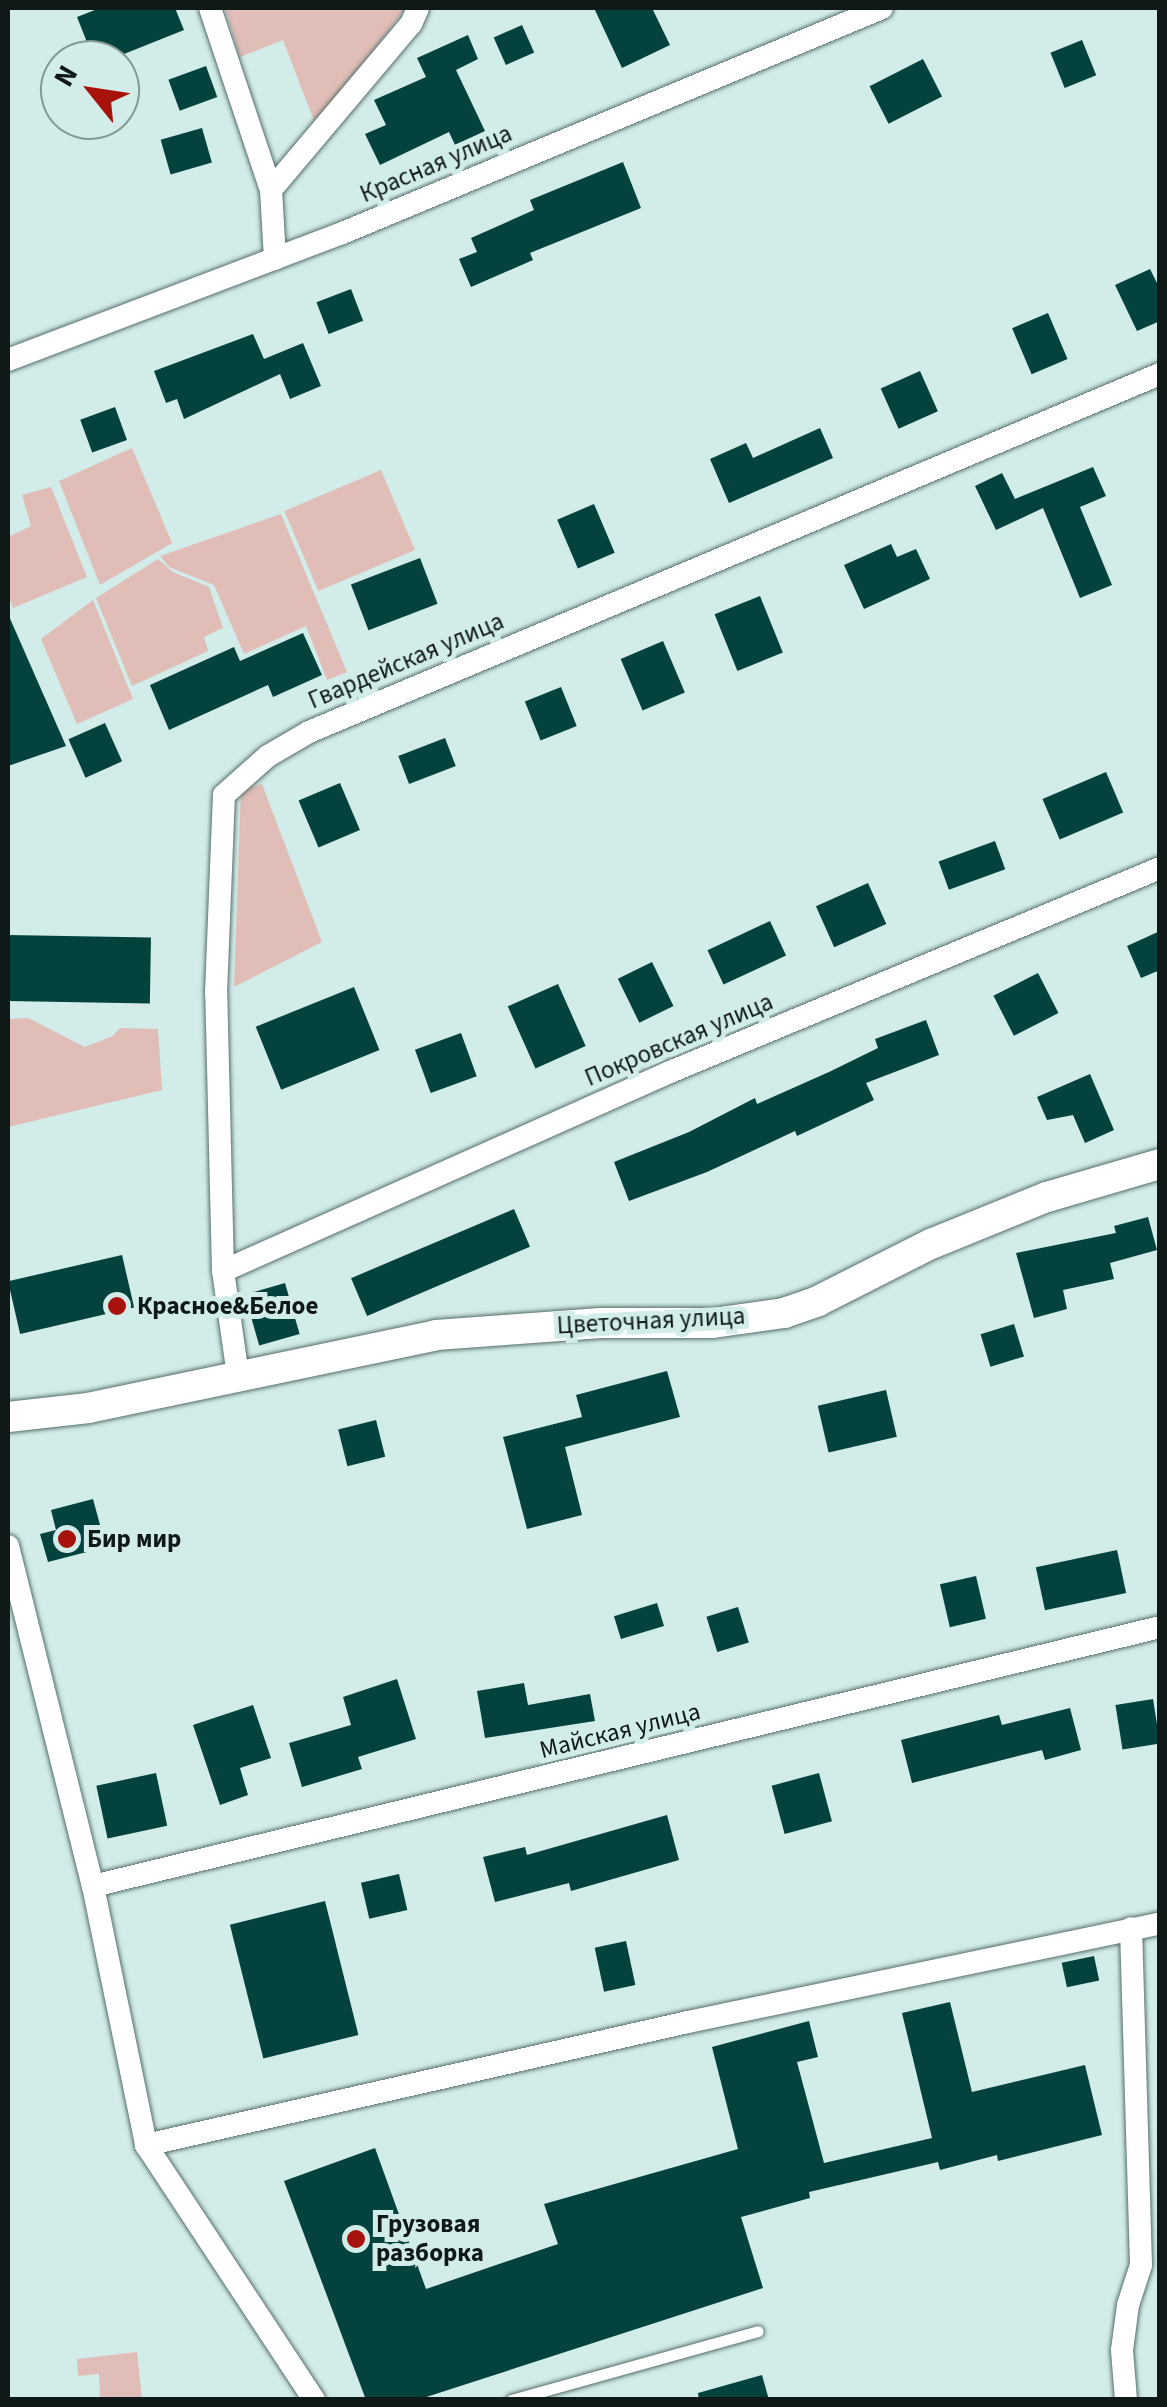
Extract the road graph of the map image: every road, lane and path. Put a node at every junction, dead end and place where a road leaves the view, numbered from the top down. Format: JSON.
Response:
{"nodes":[{"id":1,"x":210,"y":8,"type":"edge"},
{"id":2,"x":418,"y":8,"type":"edge"},
{"id":3,"x":882,"y":8,"type":"edge"},
{"id":4,"x":271,"y":190,"type":"junction"},
{"id":5,"x":274,"y":259,"type":"junction"},
{"id":6,"x":8,"y":360,"type":"edge"},
{"id":7,"x":1160,"y":374,"type":"edge"},
{"id":8,"x":1160,"y":868,"type":"edge"},
{"id":9,"x":1160,"y":1164,"type":"edge"},
{"id":10,"x":224,"y":1272,"type":"junction"},
{"id":11,"x":238,"y":1376,"type":"junction"},
{"id":12,"x":8,"y":1417,"type":"edge"},
{"id":13,"x":8,"y":1546,"type":"edge"},
{"id":14,"x":1160,"y":1627,"type":"edge"},
{"id":15,"x":93,"y":1886,"type":"junction"},
{"id":16,"x":1160,"y":1923,"type":"edge"},
{"id":17,"x":1131,"y":1928,"type":"junction"},
{"id":18,"x":146,"y":2145,"type":"junction"},
{"id":19,"x":1150,"y":2262,"type":"edge"},
{"id":20,"x":758,"y":2331,"type":"dead end"},
{"id":21,"x":314,"y":2400,"type":"edge"},
{"id":22,"x":511,"y":2400,"type":"edge"},
{"id":23,"x":1126,"y":2400,"type":"edge"}],
"edges":[{"from":1,"to":4,"type":"street"},
{"from":2,"to":4,"type":"street"},
{"from":3,"to":5,"type":"street","name":"Красная улица"},
{"from":4,"to":5,"type":"street"},
{"from":5,"to":6,"type":"street","name":"Красная улица"},
{"from":7,"to":10,"type":"street","name":"Гвардейская улица"},
{"from":8,"to":10,"type":"street","name":"Покровская улица"},
{"from":9,"to":11,"type":"street","name":"Цветочная улица"},
{"from":10,"to":11,"type":"street","name":"Гвардейская улица"},
{"from":11,"to":12,"type":"street","name":"Цветочная улица"},
{"from":13,"to":15,"type":"street"},
{"from":14,"to":15,"type":"street","name":"Майская улица"},
{"from":15,"to":18,"type":"street"},
{"from":16,"to":17,"type":"street"},
{"from":17,"to":18,"type":"street"},
{"from":17,"to":19,"type":"street"},
{"from":18,"to":21,"type":"street"},
{"from":19,"to":23,"type":"street"},
{"from":20,"to":22,"type":"lane"}]}
